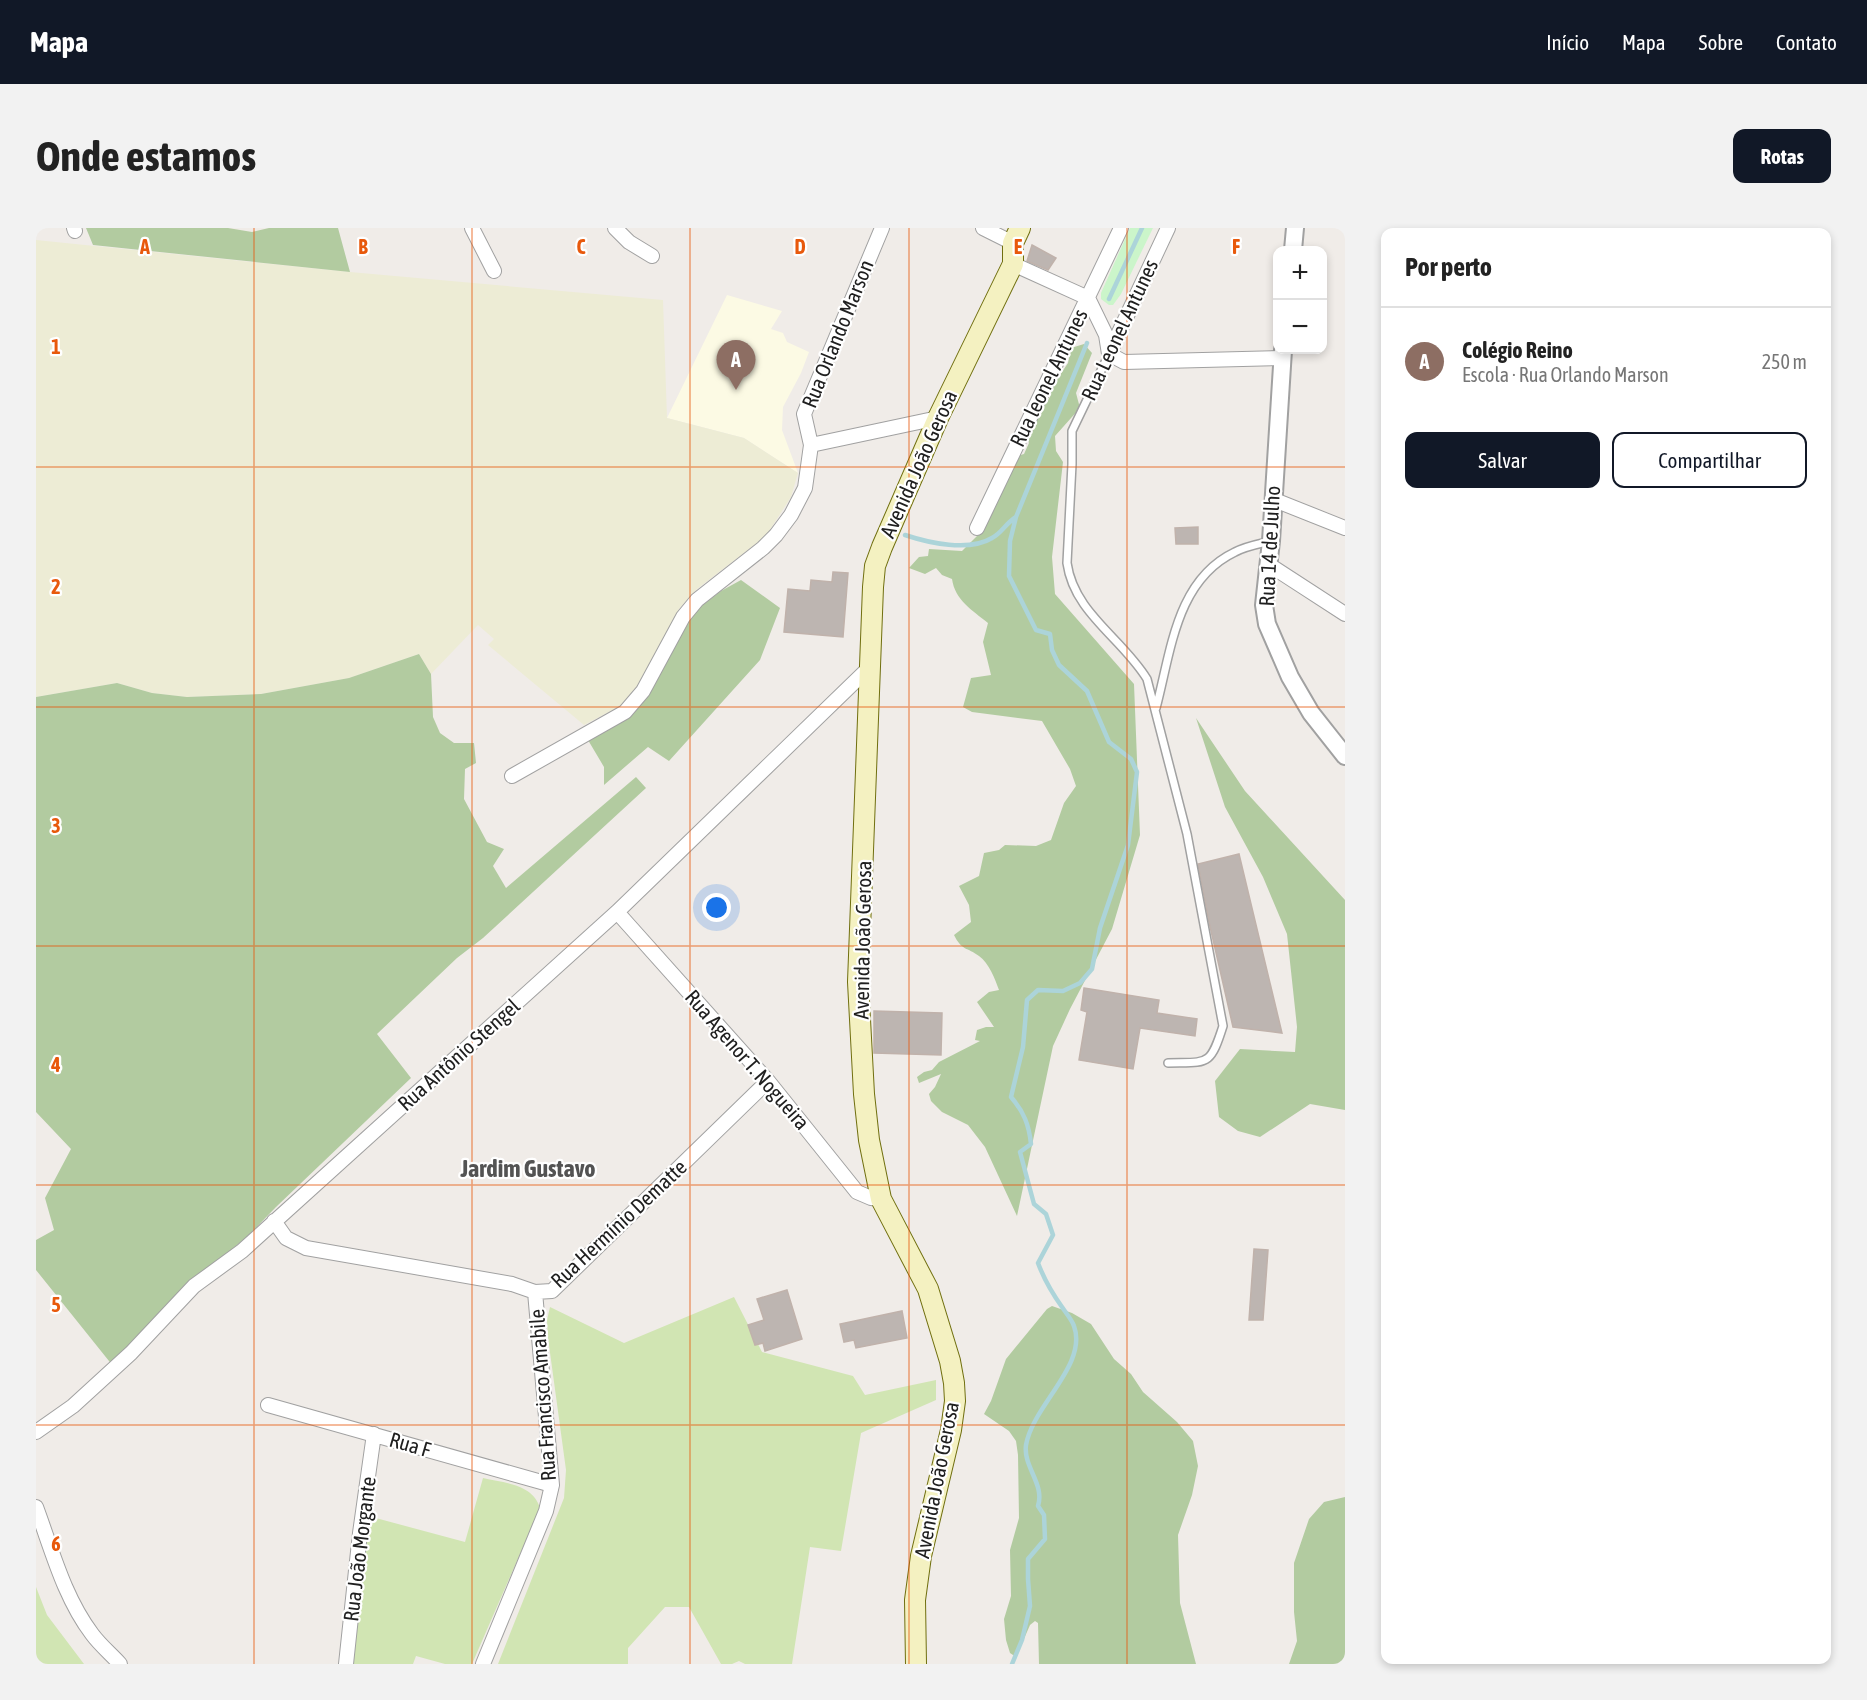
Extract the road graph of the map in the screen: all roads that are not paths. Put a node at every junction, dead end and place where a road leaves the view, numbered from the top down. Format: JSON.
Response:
{"nodes":[{"id":1,"x":472,"y":228,"type":"edge"},
{"id":2,"x":615,"y":228,"type":"edge"},
{"id":3,"x":882,"y":228,"type":"edge"},
{"id":4,"x":983,"y":228,"type":"edge"},
{"id":5,"x":1120,"y":228,"type":"edge"},
{"id":6,"x":1168,"y":228,"type":"edge"},
{"id":7,"x":1295,"y":228,"type":"edge"},
{"id":8,"x":1017,"y":236,"type":"edge"},
{"id":9,"x":1293,"y":246,"type":"edge"},
{"id":10,"x":652,"y":256,"type":"dead end"},
{"id":11,"x":1013,"y":264,"type":"junction"},
{"id":12,"x":494,"y":271,"type":"dead end"},
{"id":13,"x":1088,"y":298,"type":"junction"},
{"id":14,"x":1109,"y":354,"type":"junction"},
{"id":15,"x":1282,"y":354,"type":"edge"},
{"id":16,"x":938,"y":418,"type":"junction"},
{"id":17,"x":811,"y":445,"type":"junction"},
{"id":18,"x":1272,"y":500,"type":"junction"},
{"id":19,"x":977,"y":528,"type":"dead end"},
{"id":20,"x":1345,"y":528,"type":"edge"},
{"id":21,"x":1271,"y":541,"type":"junction"},
{"id":22,"x":1268,"y":564,"type":"junction"},
{"id":23,"x":1345,"y":614,"type":"edge"},
{"id":24,"x":872,"y":665,"type":"junction"},
{"id":25,"x":1155,"y":710,"type":"junction"},
{"id":26,"x":1345,"y":756,"type":"edge"},
{"id":27,"x":512,"y":776,"type":"dead end"},
{"id":28,"x":617,"y":912,"type":"junction"},
{"id":29,"x":1168,"y":1063,"type":"dead end"},
{"id":30,"x":768,"y":1081,"type":"junction"},
{"id":31,"x":881,"y":1199,"type":"junction"},
{"id":32,"x":274,"y":1221,"type":"junction"},
{"id":33,"x":536,"y":1292,"type":"junction"},
{"id":34,"x":268,"y":1405,"type":"dead end"},
{"id":35,"x":36,"y":1432,"type":"edge"},
{"id":36,"x":374,"y":1434,"type":"junction"},
{"id":37,"x":552,"y":1485,"type":"junction"},
{"id":38,"x":36,"y":1508,"type":"edge"},
{"id":39,"x":120,"y":1664,"type":"edge"},
{"id":40,"x":346,"y":1664,"type":"edge"},
{"id":41,"x":483,"y":1664,"type":"edge"},
{"id":42,"x":916,"y":1664,"type":"edge"}],
"edges":[{"from":1,"to":12,"type":"street"},
{"from":2,"to":10,"type":"street"},
{"from":3,"to":17,"type":"street","name":"Rua Orlando Marson"},
{"from":4,"to":8,"type":"street"},
{"from":5,"to":13,"type":"street","name":"Rua leonel Antunes"},
{"from":6,"to":14,"type":"street","name":"Rua Leonel Antunes"},
{"from":7,"to":9,"type":"street"},
{"from":8,"to":11,"type":"main road","name":"Avenida João Gerosa"},
{"from":11,"to":13,"type":"street"},
{"from":11,"to":16,"type":"main road","name":"Avenida João Gerosa"},
{"from":13,"to":14,"type":"street"},
{"from":13,"to":19,"type":"street","name":"Rua leonel Antunes"},
{"from":14,"to":15,"type":"street"},
{"from":14,"to":25,"type":"lane","name":"Rua Leonel Antunes"},
{"from":15,"to":18,"type":"street","name":"Rua 14 de Julho"},
{"from":16,"to":17,"type":"street"},
{"from":16,"to":24,"type":"main road","name":"Avenida João Gerosa"},
{"from":17,"to":27,"type":"street","name":"Rua Orlando Marson"},
{"from":18,"to":20,"type":"street"},
{"from":18,"to":21,"type":"street","name":"Rua 14 de Julho"},
{"from":21,"to":22,"type":"street","name":"Rua 14 de Julho"},
{"from":21,"to":25,"type":"lane"},
{"from":22,"to":23,"type":"street"},
{"from":22,"to":26,"type":"street","name":"Rua 14 de Julho"},
{"from":24,"to":28,"type":"street","name":"Rua Antônio Stengel"},
{"from":24,"to":31,"type":"main road","name":"Avenida João Gerosa"},
{"from":25,"to":29,"type":"lane"},
{"from":28,"to":30,"type":"street","name":"Rua Agenor T. Nogueira"},
{"from":28,"to":32,"type":"street","name":"Rua Antônio Stengel"},
{"from":30,"to":31,"type":"street","name":"Rua Agenor T. Nogueira"},
{"from":30,"to":33,"type":"street","name":"Rua Hermínio Dematte"},
{"from":31,"to":42,"type":"main road","name":"Avenida João Gerosa"},
{"from":32,"to":33,"type":"street","name":"Rua Hermínio Dematte"},
{"from":32,"to":35,"type":"street","name":"Rua Antônio Stengel"},
{"from":33,"to":37,"type":"street","name":"Rua Francisco Amabile"},
{"from":34,"to":36,"type":"street","name":"Rua F"},
{"from":36,"to":37,"type":"street","name":"Rua F"},
{"from":36,"to":40,"type":"street","name":"Rua João Morgante"},
{"from":37,"to":41,"type":"street","name":"Rua Francisco Amabile"},
{"from":38,"to":39,"type":"street"}]}
